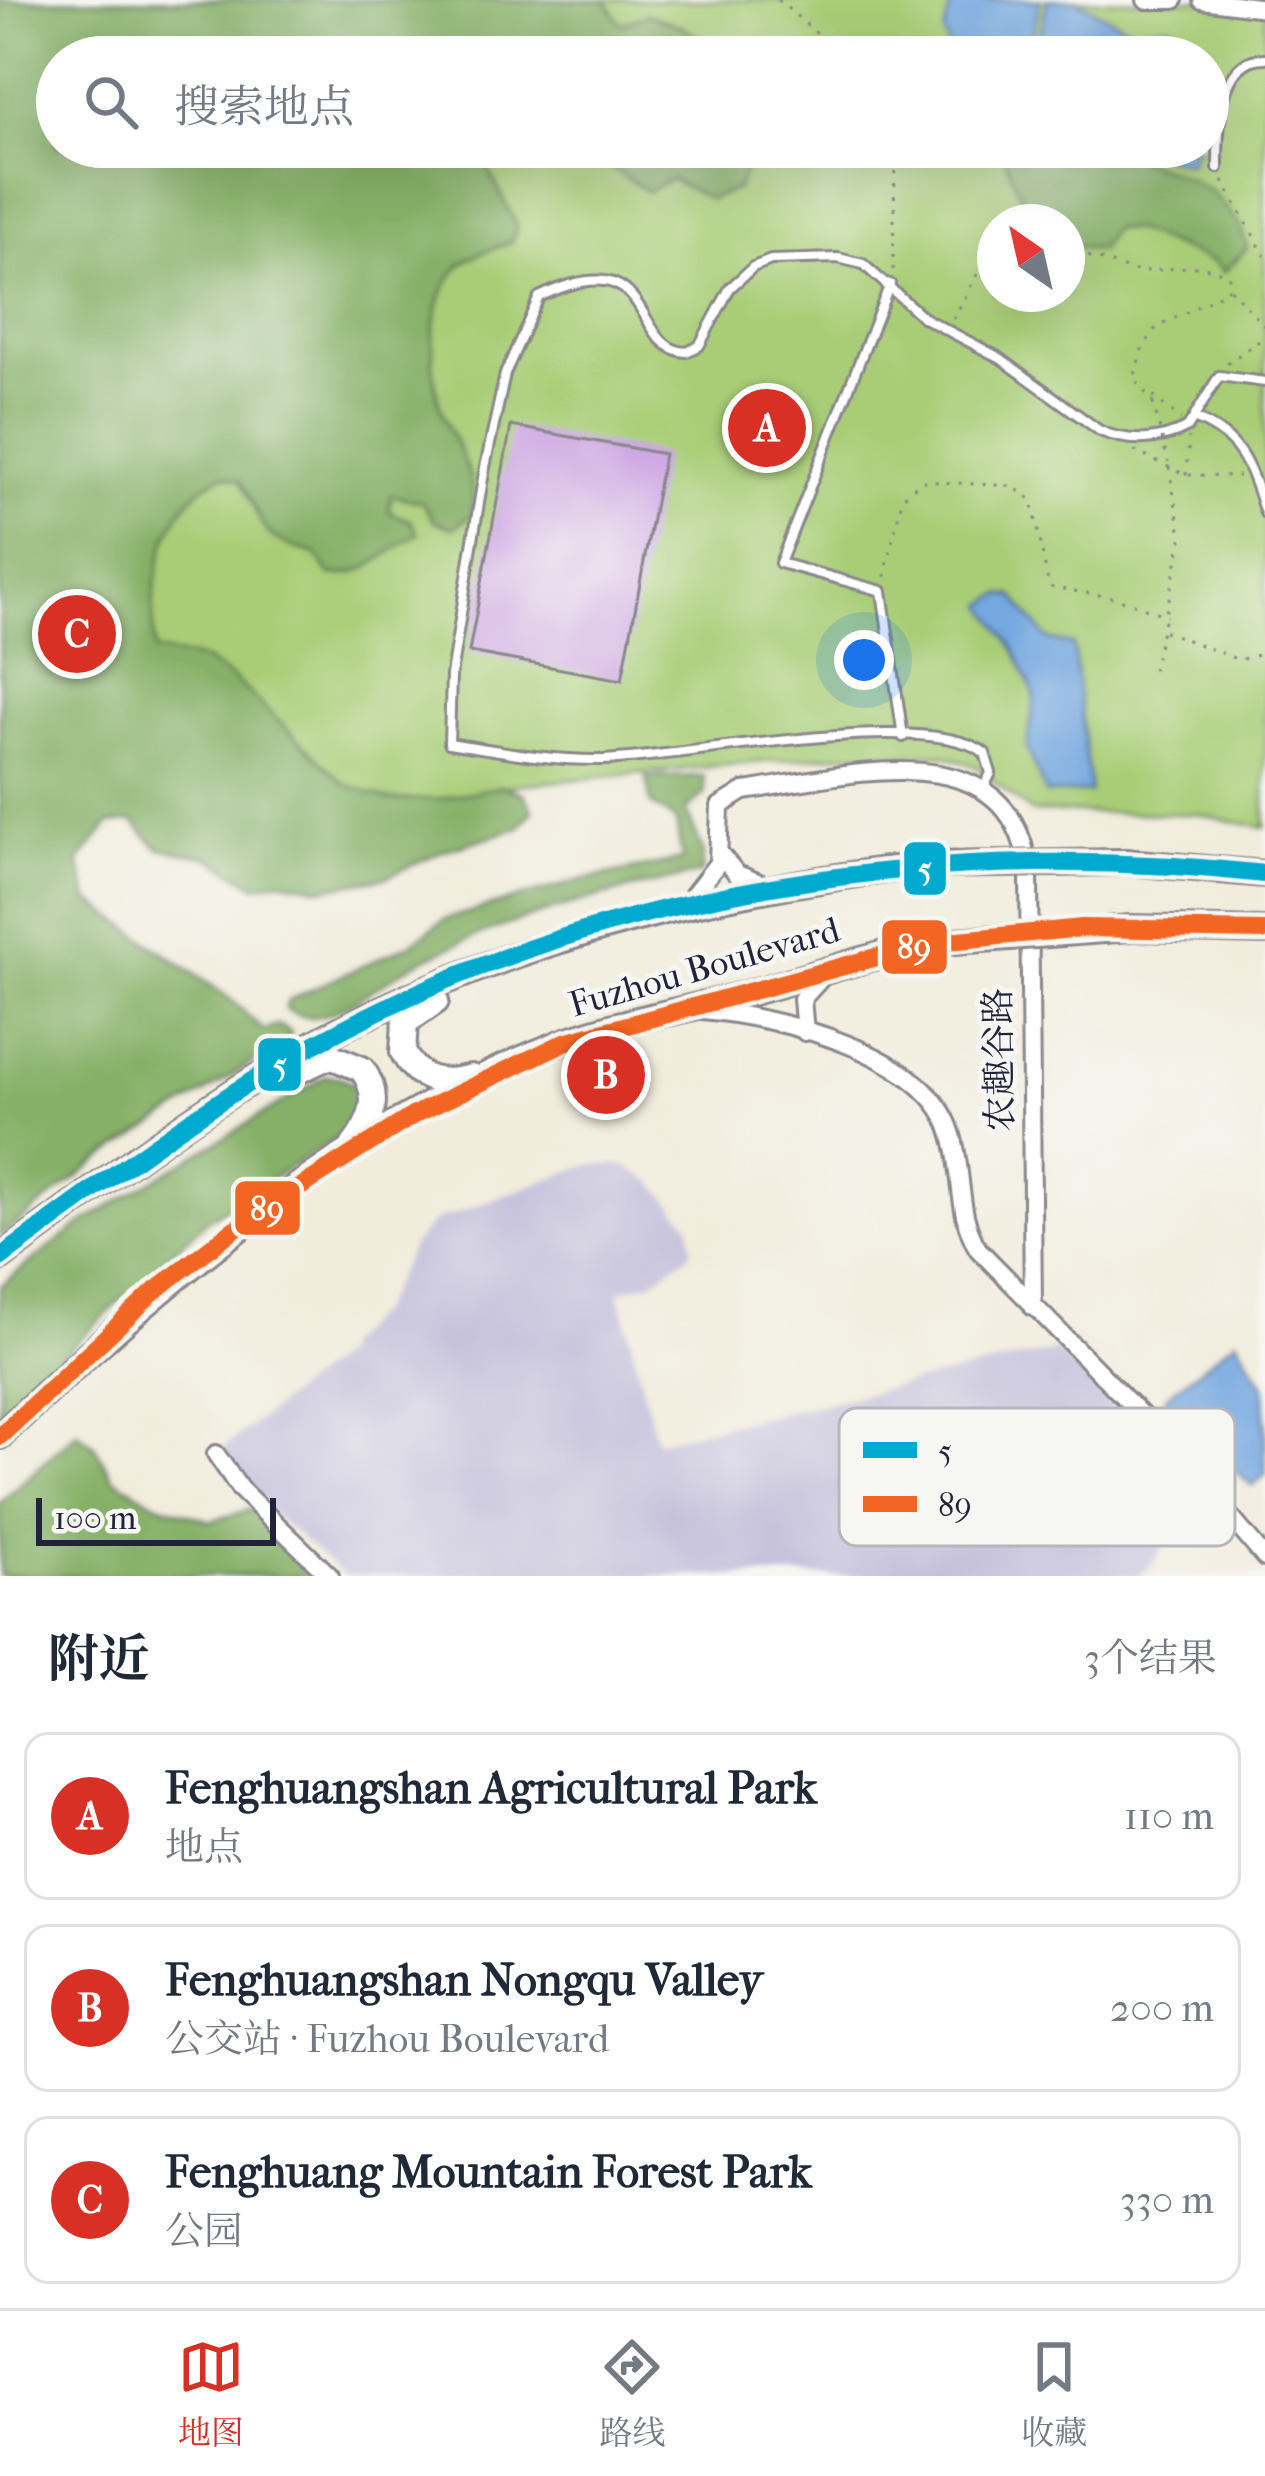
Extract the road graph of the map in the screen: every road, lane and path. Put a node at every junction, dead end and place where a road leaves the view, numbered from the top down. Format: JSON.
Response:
{"nodes":[{"id":1,"x":778,"y":0,"type":"edge"},
{"id":2,"x":1146,"y":0,"type":"edge"},
{"id":3,"x":1174,"y":0,"type":"edge"},
{"id":4,"x":1202,"y":0,"type":"edge"},
{"id":5,"x":1265,"y":8,"type":"edge"},
{"id":6,"x":820,"y":36,"type":"edge"},
{"id":7,"x":1265,"y":58,"type":"edge"},
{"id":8,"x":1229,"y":89,"type":"edge"},
{"id":9,"x":896,"y":168,"type":"edge"},
{"id":10,"x":1218,"y":168,"type":"edge"},
{"id":11,"x":1265,"y":256,"type":"edge"},
{"id":12,"x":1085,"y":257,"type":"edge"},
{"id":13,"x":977,"y":275,"type":"edge"},
{"id":14,"x":890,"y":284,"type":"junction"},
{"id":15,"x":1229,"y":288,"type":"junction"},
{"id":16,"x":1265,"y":327,"type":"edge"},
{"id":17,"x":947,"y":331,"type":"junction"},
{"id":18,"x":1265,"y":337,"type":"edge"},
{"id":19,"x":1219,"y":376,"type":"junction"},
{"id":20,"x":1265,"y":382,"type":"edge"},
{"id":21,"x":1196,"y":419,"type":"junction"},
{"id":22,"x":1119,"y":438,"type":"junction"},
{"id":23,"x":1169,"y":465,"type":"junction"},
{"id":24,"x":1253,"y":476,"type":"junction"},
{"id":25,"x":1265,"y":513,"type":"edge"},
{"id":26,"x":882,"y":591,"type":"junction"},
{"id":27,"x":1167,"y":616,"type":"junction"},
{"id":28,"x":1163,"y":630,"type":"junction"},
{"id":29,"x":1265,"y":653,"type":"edge"},
{"id":30,"x":1153,"y":670,"type":"dead end"},
{"id":31,"x":903,"y":737,"type":"junction"},
{"id":32,"x":982,"y":792,"type":"junction"},
{"id":33,"x":720,"y":854,"type":"junction"},
{"id":34,"x":1265,"y":874,"type":"edge"},
{"id":35,"x":771,"y":887,"type":"junction"},
{"id":36,"x":680,"y":909,"type":"junction"},
{"id":37,"x":1265,"y":931,"type":"edge"},
{"id":38,"x":552,"y":945,"type":"junction"},
{"id":39,"x":833,"y":968,"type":"junction"},
{"id":40,"x":684,"y":1008,"type":"junction"},
{"id":41,"x":805,"y":1032,"type":"junction"},
{"id":42,"x":504,"y":1068,"type":"junction"},
{"id":43,"x":344,"y":1157,"type":"junction"},
{"id":44,"x":89,"y":1193,"type":"junction"},
{"id":45,"x":0,"y":1258,"type":"edge"},
{"id":46,"x":1033,"y":1307,"type":"junction"},
{"id":47,"x":1132,"y":1408,"type":"edge"},
{"id":48,"x":0,"y":1436,"type":"edge"},
{"id":49,"x":216,"y":1454,"type":"dead end"},
{"id":50,"x":1235,"y":1521,"type":"edge"},
{"id":51,"x":1265,"y":1558,"type":"edge"},
{"id":52,"x":330,"y":1576,"type":"edge"}],
"edges":[{"from":1,"to":6,"type":"path"},
{"from":2,"to":3,"type":"street"},
{"from":4,"to":5,"type":"street"},
{"from":7,"to":8,"type":"lane"},
{"from":9,"to":14,"type":"path"},
{"from":10,"to":11,"type":"path"},
{"from":12,"to":15,"type":"path"},
{"from":13,"to":17,"type":"path"},
{"from":14,"to":17,"type":"lane"},
{"from":14,"to":26,"type":"lane"},
{"from":14,"to":31,"type":"lane"},
{"from":15,"to":16,"type":"path"},
{"from":15,"to":23,"type":"path","bridge":true},
{"from":17,"to":22,"type":"lane"},
{"from":18,"to":19,"type":"path"},
{"from":19,"to":20,"type":"lane"},
{"from":19,"to":21,"type":"lane"},
{"from":21,"to":22,"type":"lane"},
{"from":21,"to":24,"type":"lane"},
{"from":22,"to":23,"type":"path"},
{"from":23,"to":24,"type":"path"},
{"from":23,"to":27,"type":"path"},
{"from":24,"to":25,"type":"lane"},
{"from":26,"to":27,"type":"path"},
{"from":26,"to":31,"type":"lane"},
{"from":27,"to":28,"type":"path"},
{"from":28,"to":29,"type":"path"},
{"from":28,"to":30,"type":"path"},
{"from":31,"to":32,"type":"lane"},
{"from":32,"to":33,"type":"street"},
{"from":32,"to":46,"type":"street","name":"农趣谷路"},
{"from":33,"to":35,"type":"street"},
{"from":33,"to":36,"type":"street"},
{"from":34,"to":35,"type":"main road","name":"Fuzhou Boulevard","bridge":true},
{"from":35,"to":36,"type":"main road","name":"Fuzhou Boulevard"},
{"from":36,"to":38,"type":"main road","name":"Fuzhou Boulevard"},
{"from":37,"to":39,"type":"main road","name":"Fuzhou Boulevard","bridge":true},
{"from":38,"to":42,"type":"main road"},
{"from":38,"to":44,"type":"main road","name":"Fuzhou Boulevard"},
{"from":39,"to":40,"type":"main road","name":"Fuzhou Boulevard"},
{"from":39,"to":41,"type":"street"},
{"from":40,"to":41,"type":"street"},
{"from":40,"to":42,"type":"main road","name":"Fuzhou Boulevard"},
{"from":41,"to":46,"type":"street"},
{"from":42,"to":43,"type":"main road","name":"Fuzhou Boulevard"},
{"from":43,"to":44,"type":"main road"},
{"from":43,"to":48,"type":"main road","name":"Fuzhou Boulevard"},
{"from":44,"to":45,"type":"main road","name":"Fuzhou Boulevard"},
{"from":46,"to":47,"type":"street"},
{"from":49,"to":52,"type":"street"},
{"from":50,"to":51,"type":"street"}]}
